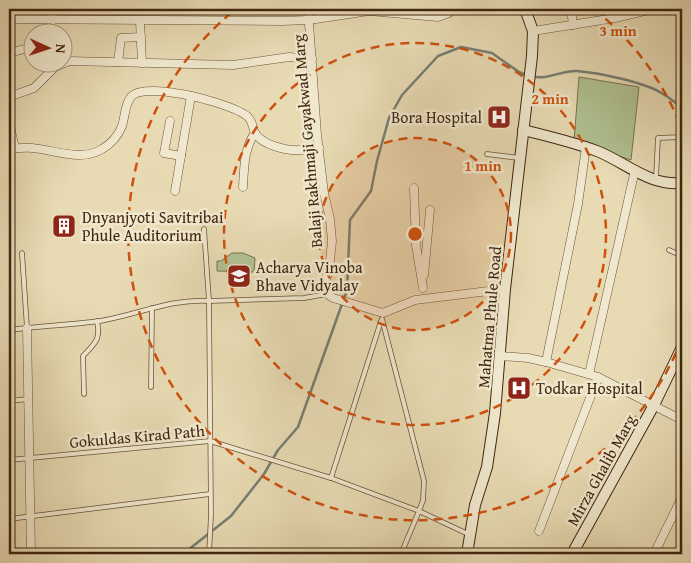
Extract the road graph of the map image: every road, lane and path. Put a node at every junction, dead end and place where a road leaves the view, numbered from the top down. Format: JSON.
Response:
{"nodes":[{"id":1,"x":54,"y":9,"type":"edge"},
{"id":2,"x":308,"y":9,"type":"edge"},
{"id":3,"x":454,"y":9,"type":"edge"},
{"id":4,"x":526,"y":9,"type":"edge"},
{"id":5,"x":571,"y":9,"type":"edge"},
{"id":6,"x":615,"y":9,"type":"edge"},
{"id":7,"x":653,"y":9,"type":"edge"},
{"id":8,"x":9,"y":18,"type":"edge"},
{"id":9,"x":615,"y":18,"type":"junction"},
{"id":10,"x":53,"y":20,"type":"junction"},
{"id":11,"x":310,"y":20,"type":"junction"},
{"id":12,"x":140,"y":21,"type":"junction"},
{"id":13,"x":573,"y":25,"type":"junction"},
{"id":14,"x":533,"y":31,"type":"junction"},
{"id":15,"x":141,"y":37,"type":"junction"},
{"id":16,"x":22,"y":50,"type":"edge"},
{"id":17,"x":9,"y":53,"type":"edge"},
{"id":18,"x":312,"y":59,"type":"junction"},
{"id":19,"x":72,"y":61,"type":"edge"},
{"id":20,"x":118,"y":62,"type":"junction"},
{"id":21,"x":142,"y":63,"type":"junction"},
{"id":22,"x":49,"y":72,"type":"edge"},
{"id":23,"x":191,"y":96,"type":"junction"},
{"id":24,"x":9,"y":97,"type":"edge"},
{"id":25,"x":170,"y":121,"type":"dead end"},
{"id":26,"x":9,"y":122,"type":"edge"},
{"id":27,"x":523,"y":130,"type":"junction"},
{"id":28,"x":255,"y":133,"type":"junction"},
{"id":29,"x":682,"y":137,"type":"edge"},
{"id":30,"x":319,"y":147,"type":"junction"},
{"id":31,"x":586,"y":147,"type":"junction"},
{"id":32,"x":12,"y":149,"type":"edge"},
{"id":33,"x":487,"y":154,"type":"dead end"},
{"id":34,"x":180,"y":156,"type":"junction"},
{"id":35,"x":519,"y":158,"type":"junction"},
{"id":36,"x":635,"y":170,"type":"junction"},
{"id":37,"x":656,"y":181,"type":"junction"},
{"id":38,"x":682,"y":183,"type":"edge"},
{"id":39,"x":243,"y":187,"type":"dead end"},
{"id":40,"x":414,"y":188,"type":"dead end"},
{"id":41,"x":175,"y":192,"type":"dead end"},
{"id":42,"x":430,"y":210,"type":"dead end"},
{"id":43,"x":204,"y":229,"type":"dead end"},
{"id":44,"x":669,"y":250,"type":"dead end"},
{"id":45,"x":22,"y":254,"type":"dead end"},
{"id":46,"x":682,"y":256,"type":"edge"},
{"id":47,"x":423,"y":288,"type":"junction"},
{"id":48,"x":505,"y":289,"type":"junction"},
{"id":49,"x":330,"y":296,"type":"junction"},
{"id":50,"x":422,"y":300,"type":"junction"},
{"id":51,"x":209,"y":301,"type":"junction"},
{"id":52,"x":152,"y":308,"type":"junction"},
{"id":53,"x":382,"y":316,"type":"junction"},
{"id":54,"x":97,"y":321,"type":"junction"},
{"id":55,"x":27,"y":328,"type":"junction"},
{"id":56,"x":9,"y":330,"type":"edge"},
{"id":57,"x":682,"y":347,"type":"edge"},
{"id":58,"x":500,"y":356,"type":"junction"},
{"id":59,"x":546,"y":362,"type":"junction"},
{"id":60,"x":589,"y":374,"type":"junction"},
{"id":61,"x":598,"y":377,"type":"junction"},
{"id":62,"x":151,"y":387,"type":"dead end"},
{"id":63,"x":84,"y":394,"type":"dead end"},
{"id":64,"x":28,"y":399,"type":"junction"},
{"id":65,"x":9,"y":401,"type":"edge"},
{"id":66,"x":654,"y":405,"type":"junction"},
{"id":67,"x":682,"y":420,"type":"edge"},
{"id":68,"x":210,"y":441,"type":"junction"},
{"id":69,"x":30,"y":457,"type":"junction"},
{"id":70,"x":9,"y":460,"type":"edge"},
{"id":71,"x":331,"y":478,"type":"junction"},
{"id":72,"x":210,"y":494,"type":"junction"},
{"id":73,"x":682,"y":497,"type":"edge"},
{"id":74,"x":419,"y":511,"type":"junction"},
{"id":75,"x":31,"y":517,"type":"junction"},
{"id":76,"x":9,"y":519,"type":"edge"},
{"id":77,"x":539,"y":531,"type":"dead end"},
{"id":78,"x":470,"y":535,"type":"junction"},
{"id":79,"x":31,"y":554,"type":"edge"},
{"id":80,"x":209,"y":554,"type":"edge"},
{"id":81,"x":401,"y":554,"type":"edge"},
{"id":82,"x":468,"y":554,"type":"edge"},
{"id":83,"x":572,"y":554,"type":"edge"},
{"id":84,"x":654,"y":554,"type":"edge"}],
"edges":[{"from":1,"to":10,"type":"street"},
{"from":2,"to":11,"type":"street","name":"Balaji Rakhmaji Gayakwad Marg"},
{"from":3,"to":11,"type":"street"},
{"from":4,"to":14,"type":"street"},
{"from":5,"to":13,"type":"street"},
{"from":6,"to":9,"type":"street"},
{"from":7,"to":9,"type":"street"},
{"from":8,"to":10,"type":"street"},
{"from":9,"to":13,"type":"street"},
{"from":10,"to":12,"type":"street"},
{"from":11,"to":12,"type":"street"},
{"from":11,"to":18,"type":"street","name":"Balaji Rakhmaji Gayakwad Marg"},
{"from":12,"to":15,"type":"street"},
{"from":13,"to":14,"type":"street"},
{"from":14,"to":27,"type":"street","name":"Mahatma Phule Road"},
{"from":15,"to":20,"type":"street"},
{"from":15,"to":21,"type":"street"},
{"from":16,"to":17,"type":"street"},
{"from":18,"to":21,"type":"street"},
{"from":18,"to":30,"type":"street","name":"Balaji Rakhmaji Gayakwad Marg"},
{"from":19,"to":20,"type":"street"},
{"from":20,"to":21,"type":"street"},
{"from":22,"to":24,"type":"street"},
{"from":23,"to":28,"type":"street"},
{"from":23,"to":32,"type":"street"},
{"from":23,"to":34,"type":"street"},
{"from":25,"to":34,"type":"street"},
{"from":26,"to":32,"type":"street"},
{"from":27,"to":31,"type":"street"},
{"from":27,"to":35,"type":"street","name":"Mahatma Phule Road"},
{"from":28,"to":30,"type":"street"},
{"from":28,"to":39,"type":"street"},
{"from":29,"to":37,"type":"lane"},
{"from":30,"to":49,"type":"street","name":"Balaji Rakhmaji Gayakwad Marg"},
{"from":31,"to":36,"type":"street"},
{"from":31,"to":59,"type":"street"},
{"from":33,"to":35,"type":"lane"},
{"from":34,"to":41,"type":"street"},
{"from":35,"to":48,"type":"street","name":"Mahatma Phule Road"},
{"from":36,"to":37,"type":"street"},
{"from":36,"to":60,"type":"street"},
{"from":37,"to":38,"type":"street"},
{"from":40,"to":47,"type":"street"},
{"from":42,"to":47,"type":"street"},
{"from":43,"to":51,"type":"lane"},
{"from":44,"to":46,"type":"lane"},
{"from":45,"to":55,"type":"lane"},
{"from":47,"to":50,"type":"street"},
{"from":48,"to":50,"type":"street"},
{"from":48,"to":58,"type":"street","name":"Mahatma Phule Road"},
{"from":49,"to":51,"type":"lane"},
{"from":49,"to":53,"type":"street"},
{"from":50,"to":53,"type":"street"},
{"from":51,"to":52,"type":"lane"},
{"from":51,"to":68,"type":"lane"},
{"from":52,"to":54,"type":"lane"},
{"from":52,"to":62,"type":"lane"},
{"from":53,"to":71,"type":"lane"},
{"from":53,"to":74,"type":"lane"},
{"from":54,"to":55,"type":"lane"},
{"from":54,"to":63,"type":"lane"},
{"from":55,"to":56,"type":"lane"},
{"from":55,"to":64,"type":"street"},
{"from":57,"to":66,"type":"street","name":"Mirza Ghalib Marg"},
{"from":58,"to":59,"type":"street"},
{"from":58,"to":78,"type":"street","name":"Mahatma Phule Road"},
{"from":59,"to":60,"type":"street"},
{"from":60,"to":61,"type":"street"},
{"from":61,"to":66,"type":"street"},
{"from":61,"to":77,"type":"street"},
{"from":64,"to":65,"type":"lane"},
{"from":64,"to":69,"type":"street"},
{"from":66,"to":67,"type":"street"},
{"from":66,"to":83,"type":"street","name":"Mirza Ghalib Marg"},
{"from":68,"to":69,"type":"lane","name":"Gokuldas Kirad Path"},
{"from":68,"to":71,"type":"lane","name":"Gokuldas Kirad Path"},
{"from":68,"to":72,"type":"lane"},
{"from":69,"to":70,"type":"lane","name":"Gokuldas Kirad Path"},
{"from":69,"to":75,"type":"street"},
{"from":71,"to":74,"type":"lane","name":"Gokuldas Kirad Path"},
{"from":72,"to":75,"type":"lane"},
{"from":72,"to":80,"type":"lane"},
{"from":73,"to":84,"type":"street"},
{"from":74,"to":78,"type":"lane","name":"Gokuldas Kirad Path"},
{"from":74,"to":81,"type":"lane"},
{"from":75,"to":76,"type":"lane"},
{"from":75,"to":79,"type":"street"},
{"from":78,"to":82,"type":"street","name":"Mahatma Phule Road"}]}
